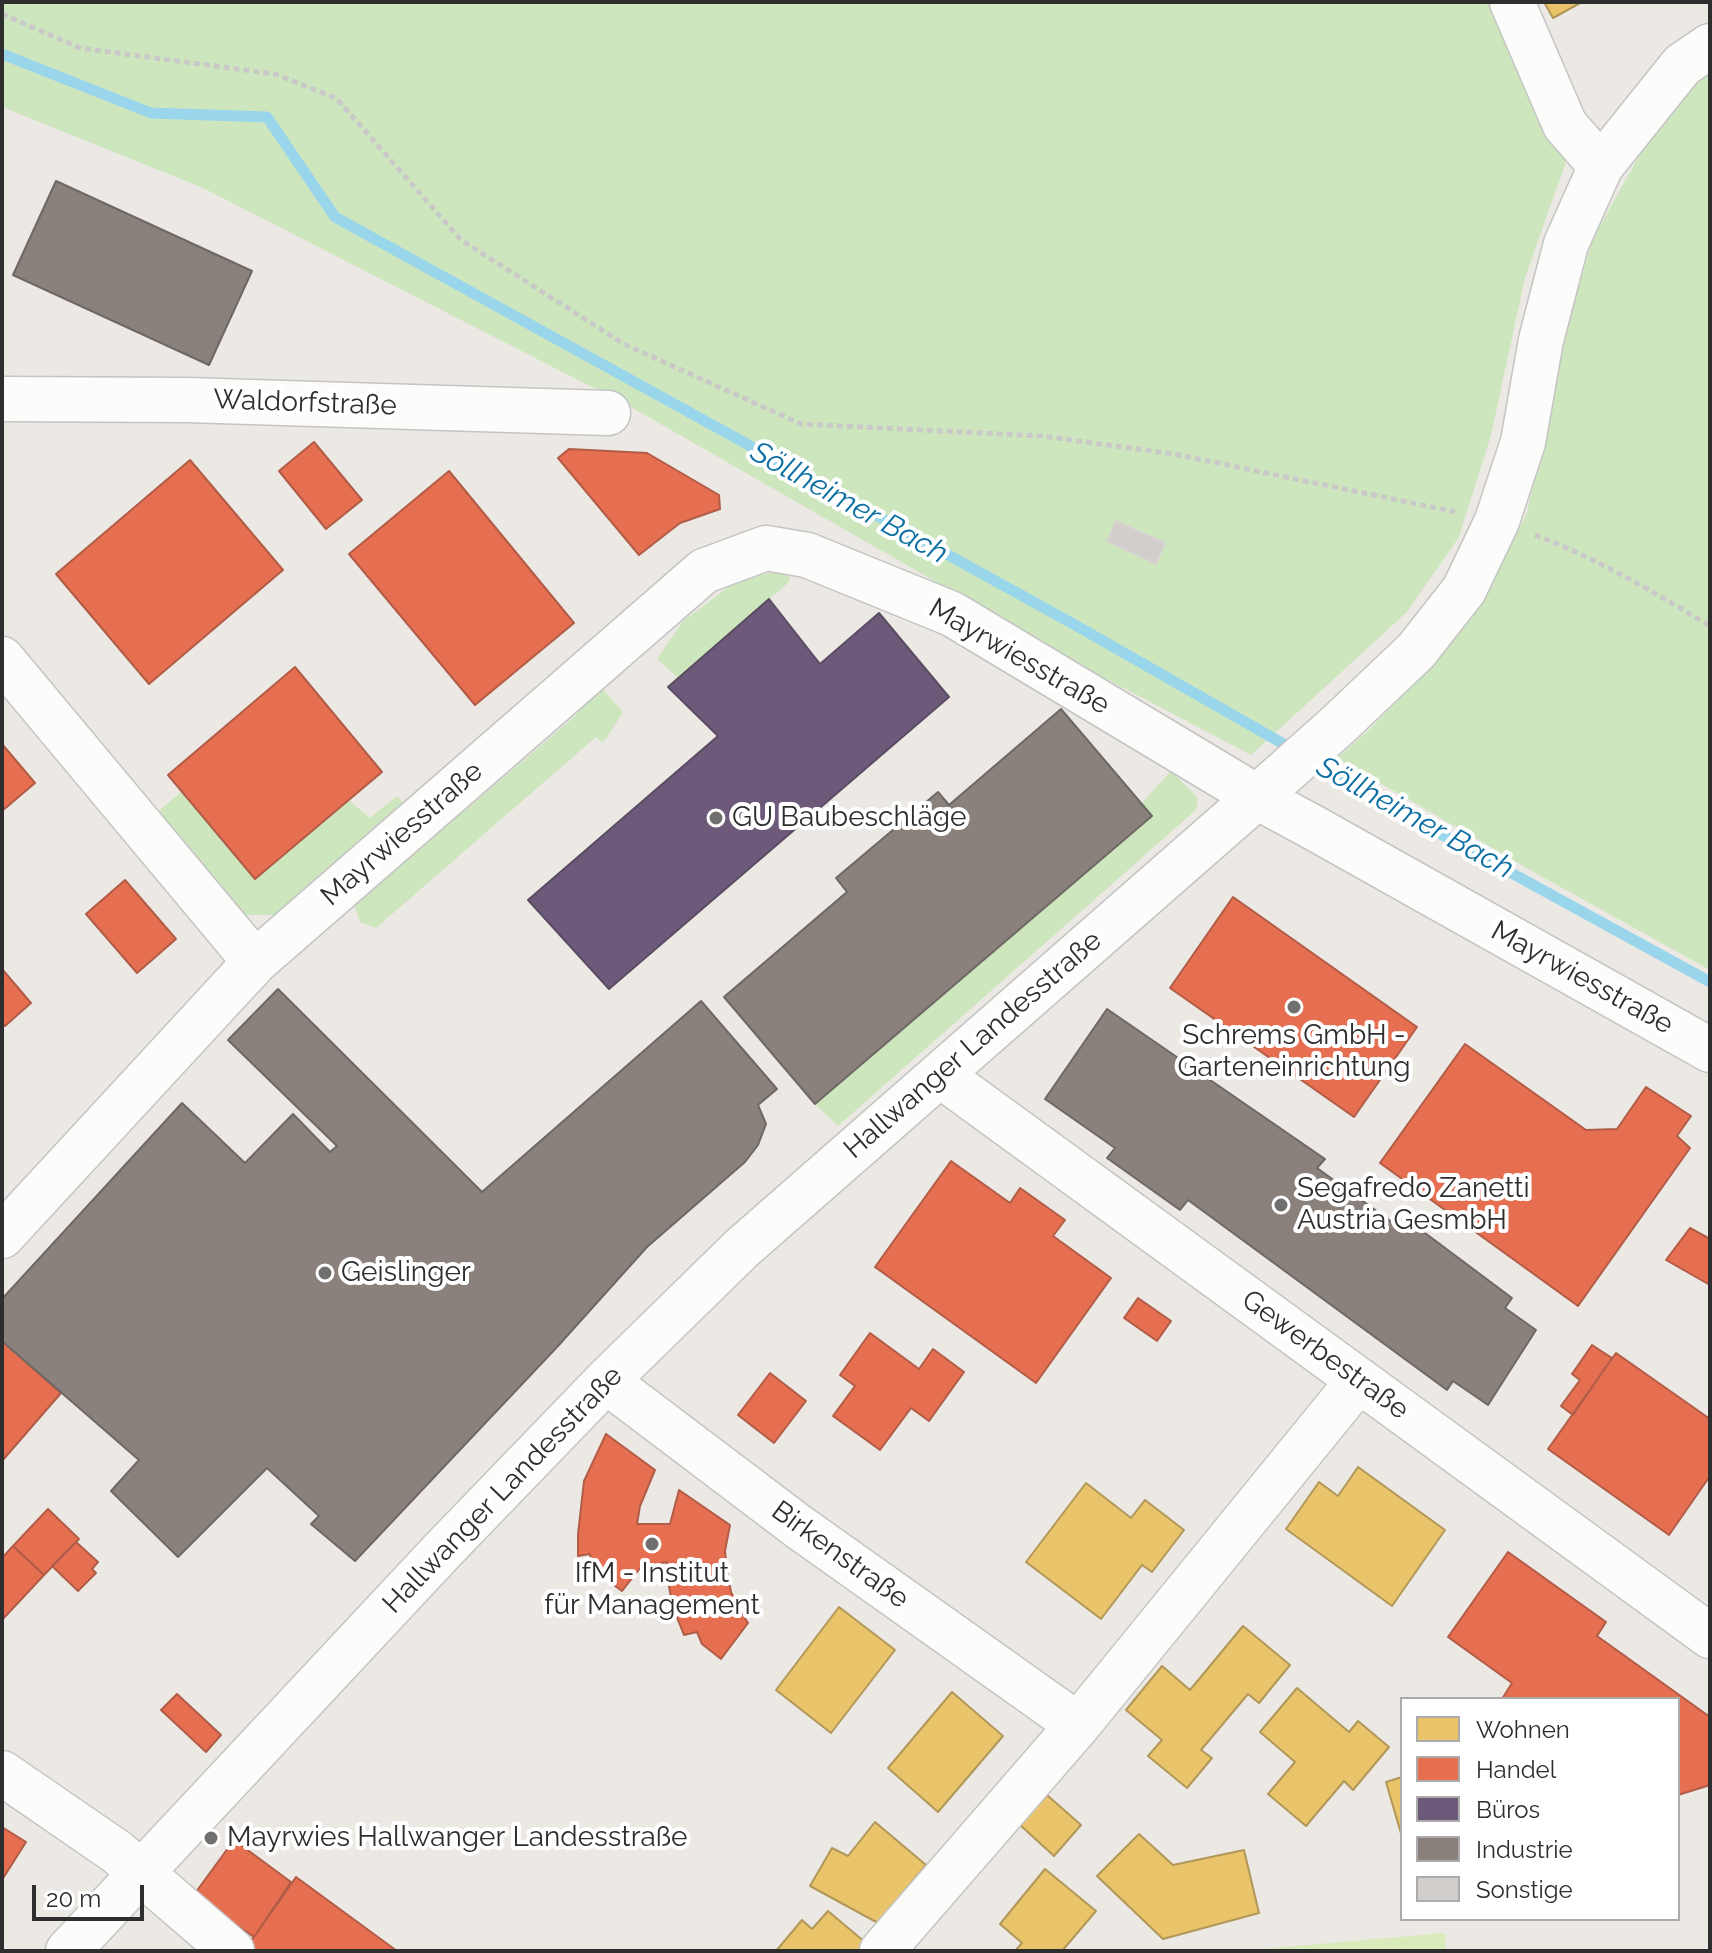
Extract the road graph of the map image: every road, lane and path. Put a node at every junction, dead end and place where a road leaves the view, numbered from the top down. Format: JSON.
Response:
{"nodes":[{"id":1,"x":1512,"y":2,"type":"edge"},
{"id":2,"x":2,"y":14,"type":"edge"},
{"id":3,"x":1710,"y":46,"type":"edge"},
{"id":4,"x":1601,"y":166,"type":"junction"},
{"id":5,"x":2,"y":399,"type":"edge"},
{"id":6,"x":608,"y":413,"type":"dead end"},
{"id":7,"x":1497,"y":521,"type":"junction"},
{"id":8,"x":1710,"y":626,"type":"edge"},
{"id":9,"x":2,"y":659,"type":"edge"},
{"id":10,"x":1262,"y":792,"type":"junction"},
{"id":11,"x":255,"y":962,"type":"junction"},
{"id":12,"x":1710,"y":1050,"type":"edge"},
{"id":13,"x":940,"y":1075,"type":"junction"},
{"id":14,"x":2,"y":1236,"type":"edge"},
{"id":15,"x":1359,"y":1380,"type":"junction"},
{"id":16,"x":606,"y":1381,"type":"junction"},
{"id":17,"x":1710,"y":1636,"type":"edge"},
{"id":18,"x":1078,"y":1725,"type":"junction"},
{"id":19,"x":2,"y":1773,"type":"edge"},
{"id":20,"x":141,"y":1873,"type":"junction"},
{"id":21,"x":68,"y":1951,"type":"edge"},
{"id":22,"x":232,"y":1951,"type":"edge"},
{"id":23,"x":882,"y":1951,"type":"edge"}],
"edges":[{"from":1,"to":4,"type":"street"},
{"from":2,"to":7,"type":"path"},
{"from":3,"to":4,"type":"street","name":"Hallwanger Landesstraße"},
{"from":4,"to":7,"type":"street","name":"Hallwanger Landesstraße"},
{"from":5,"to":6,"type":"street","name":"Waldorfstraße"},
{"from":7,"to":8,"type":"path"},
{"from":7,"to":10,"type":"street","name":"Hallwanger Landesstraße"},
{"from":9,"to":11,"type":"street"},
{"from":10,"to":11,"type":"street","name":"Mayrwiesstraße"},
{"from":10,"to":12,"type":"street","name":"Mayrwiesstraße"},
{"from":10,"to":13,"type":"street","name":"Hallwanger Landesstraße"},
{"from":11,"to":14,"type":"street","name":"Mayrwiesstraße"},
{"from":13,"to":15,"type":"street","name":"Gewerbestraße"},
{"from":13,"to":16,"type":"street","name":"Hallwanger Landesstraße"},
{"from":15,"to":17,"type":"street","name":"Gewerbestraße"},
{"from":15,"to":18,"type":"street"},
{"from":16,"to":18,"type":"street","name":"Birkenstraße"},
{"from":16,"to":20,"type":"street","name":"Hallwanger Landesstraße"},
{"from":18,"to":23,"type":"street"},
{"from":19,"to":20,"type":"street"},
{"from":20,"to":21,"type":"street","name":"Hallwanger Landesstraße"},
{"from":20,"to":22,"type":"street"}]}
